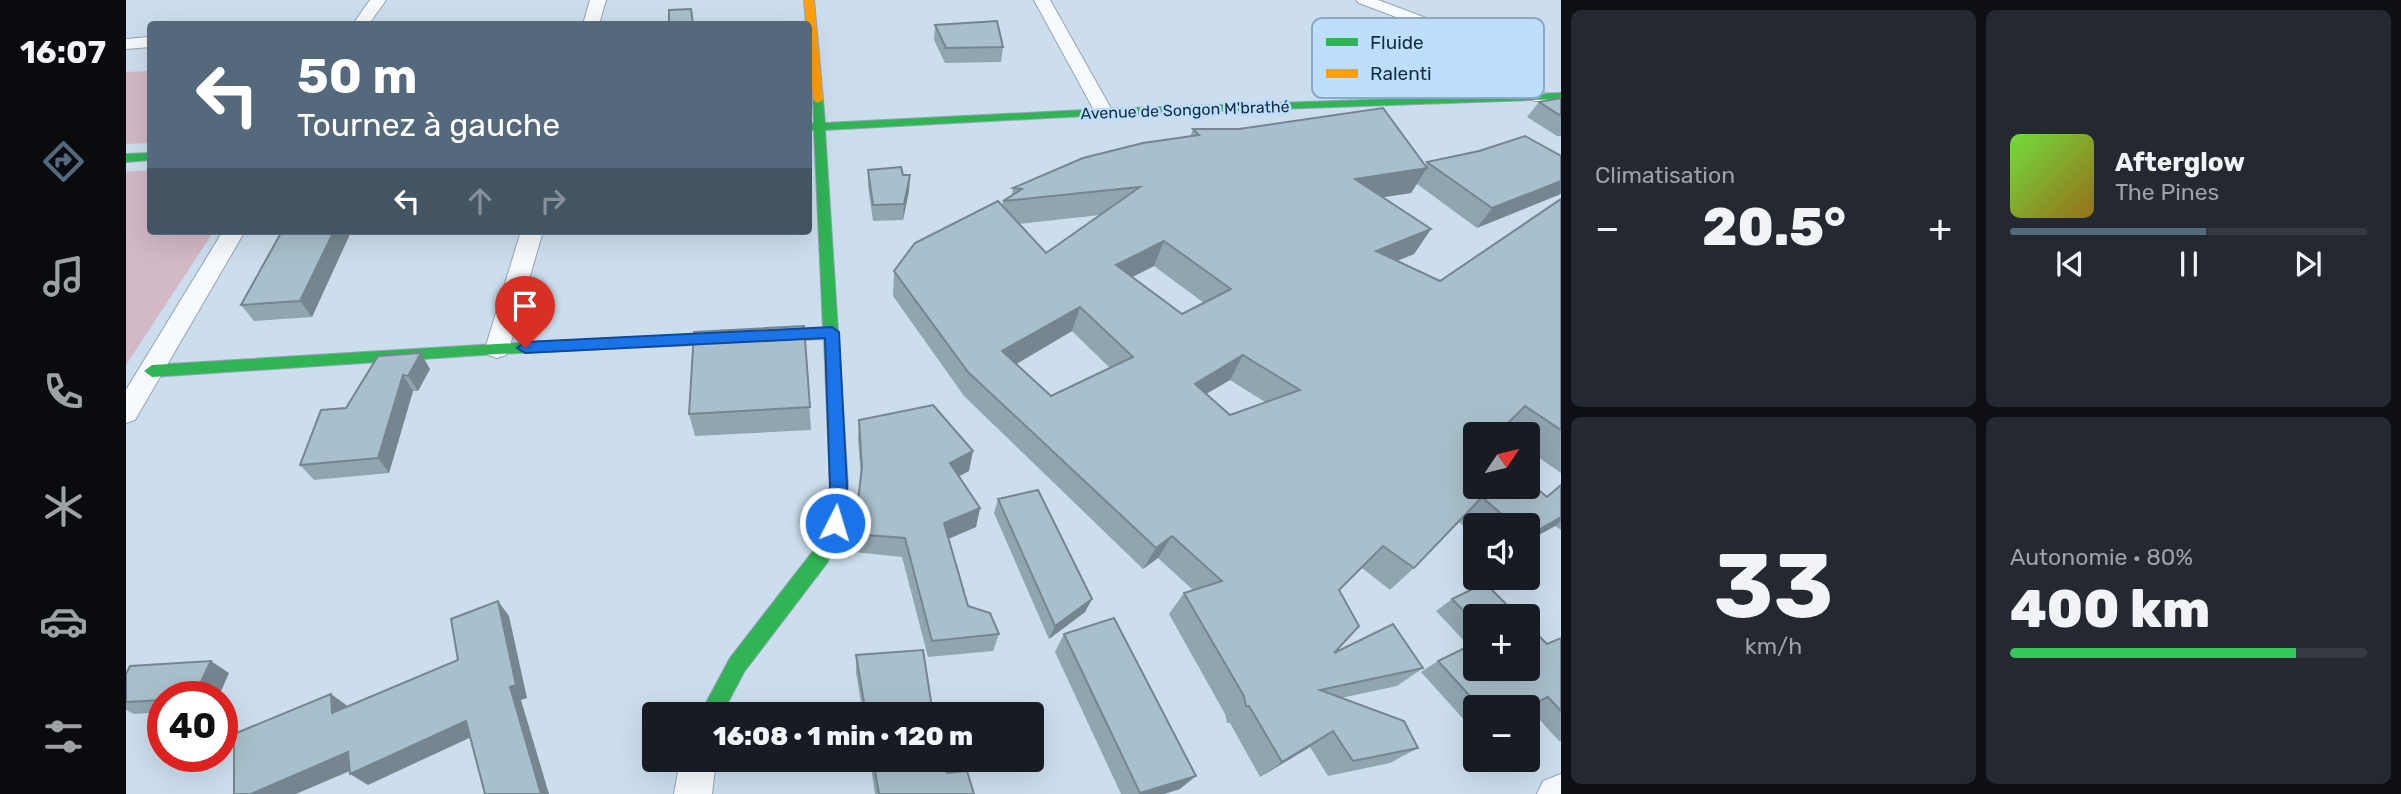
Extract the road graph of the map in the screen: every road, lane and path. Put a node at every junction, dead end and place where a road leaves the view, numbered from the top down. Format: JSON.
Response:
{"nodes":[{"id":1,"x":378,"y":0,"type":"edge"},
{"id":2,"x":598,"y":0,"type":"edge"},
{"id":3,"x":809,"y":0,"type":"edge"},
{"id":4,"x":1042,"y":0,"type":"edge"},
{"id":5,"x":1364,"y":0,"type":"edge"},
{"id":6,"x":1412,"y":18,"type":"edge"},
{"id":7,"x":363,"y":21,"type":"edge"},
{"id":8,"x":592,"y":21,"type":"edge"},
{"id":9,"x":810,"y":21,"type":"edge"},
{"id":10,"x":147,"y":43,"type":"edge"},
{"id":11,"x":126,"y":44,"type":"edge"},
{"id":12,"x":812,"y":76,"type":"edge"},
{"id":13,"x":1513,"y":98,"type":"edge"},
{"id":14,"x":1104,"y":113,"type":"junction"},
{"id":15,"x":814,"y":127,"type":"edge"},
{"id":16,"x":147,"y":157,"type":"edge"},
{"id":17,"x":126,"y":158,"type":"edge"},
{"id":18,"x":232,"y":235,"type":"edge"},
{"id":19,"x":531,"y":235,"type":"edge"},
{"id":20,"x":832,"y":332,"type":"junction"},
{"id":21,"x":497,"y":349,"type":"junction"},
{"id":22,"x":152,"y":371,"type":"junction"},
{"id":23,"x":126,"y":413,"type":"edge"},
{"id":24,"x":717,"y":702,"type":"edge"},
{"id":25,"x":696,"y":772,"type":"edge"},
{"id":26,"x":1561,"y":793,"type":"edge"},
{"id":27,"x":693,"y":794,"type":"edge"},
{"id":28,"x":1556,"y":794,"type":"edge"}],
"edges":[{"from":1,"to":7,"type":"street"},
{"from":2,"to":8,"type":"street"},
{"from":3,"to":9,"type":"street"},
{"from":4,"to":14,"type":"street"},
{"from":5,"to":6,"type":"street"},
{"from":10,"to":11,"type":"street"},
{"from":12,"to":15,"type":"street"},
{"from":13,"to":14,"type":"street","name":"Avenue de Songon M'brathé"},
{"from":14,"to":15,"type":"street","name":"Avenue de Songon M'brathé"},
{"from":15,"to":20,"type":"street"},
{"from":16,"to":17,"type":"street"},
{"from":18,"to":22,"type":"street"},
{"from":19,"to":21,"type":"street"},
{"from":20,"to":21,"type":"street"},
{"from":20,"to":24,"type":"street"},
{"from":21,"to":22,"type":"street"},
{"from":22,"to":23,"type":"street"},
{"from":25,"to":27,"type":"street"},
{"from":26,"to":28,"type":"street"}]}
